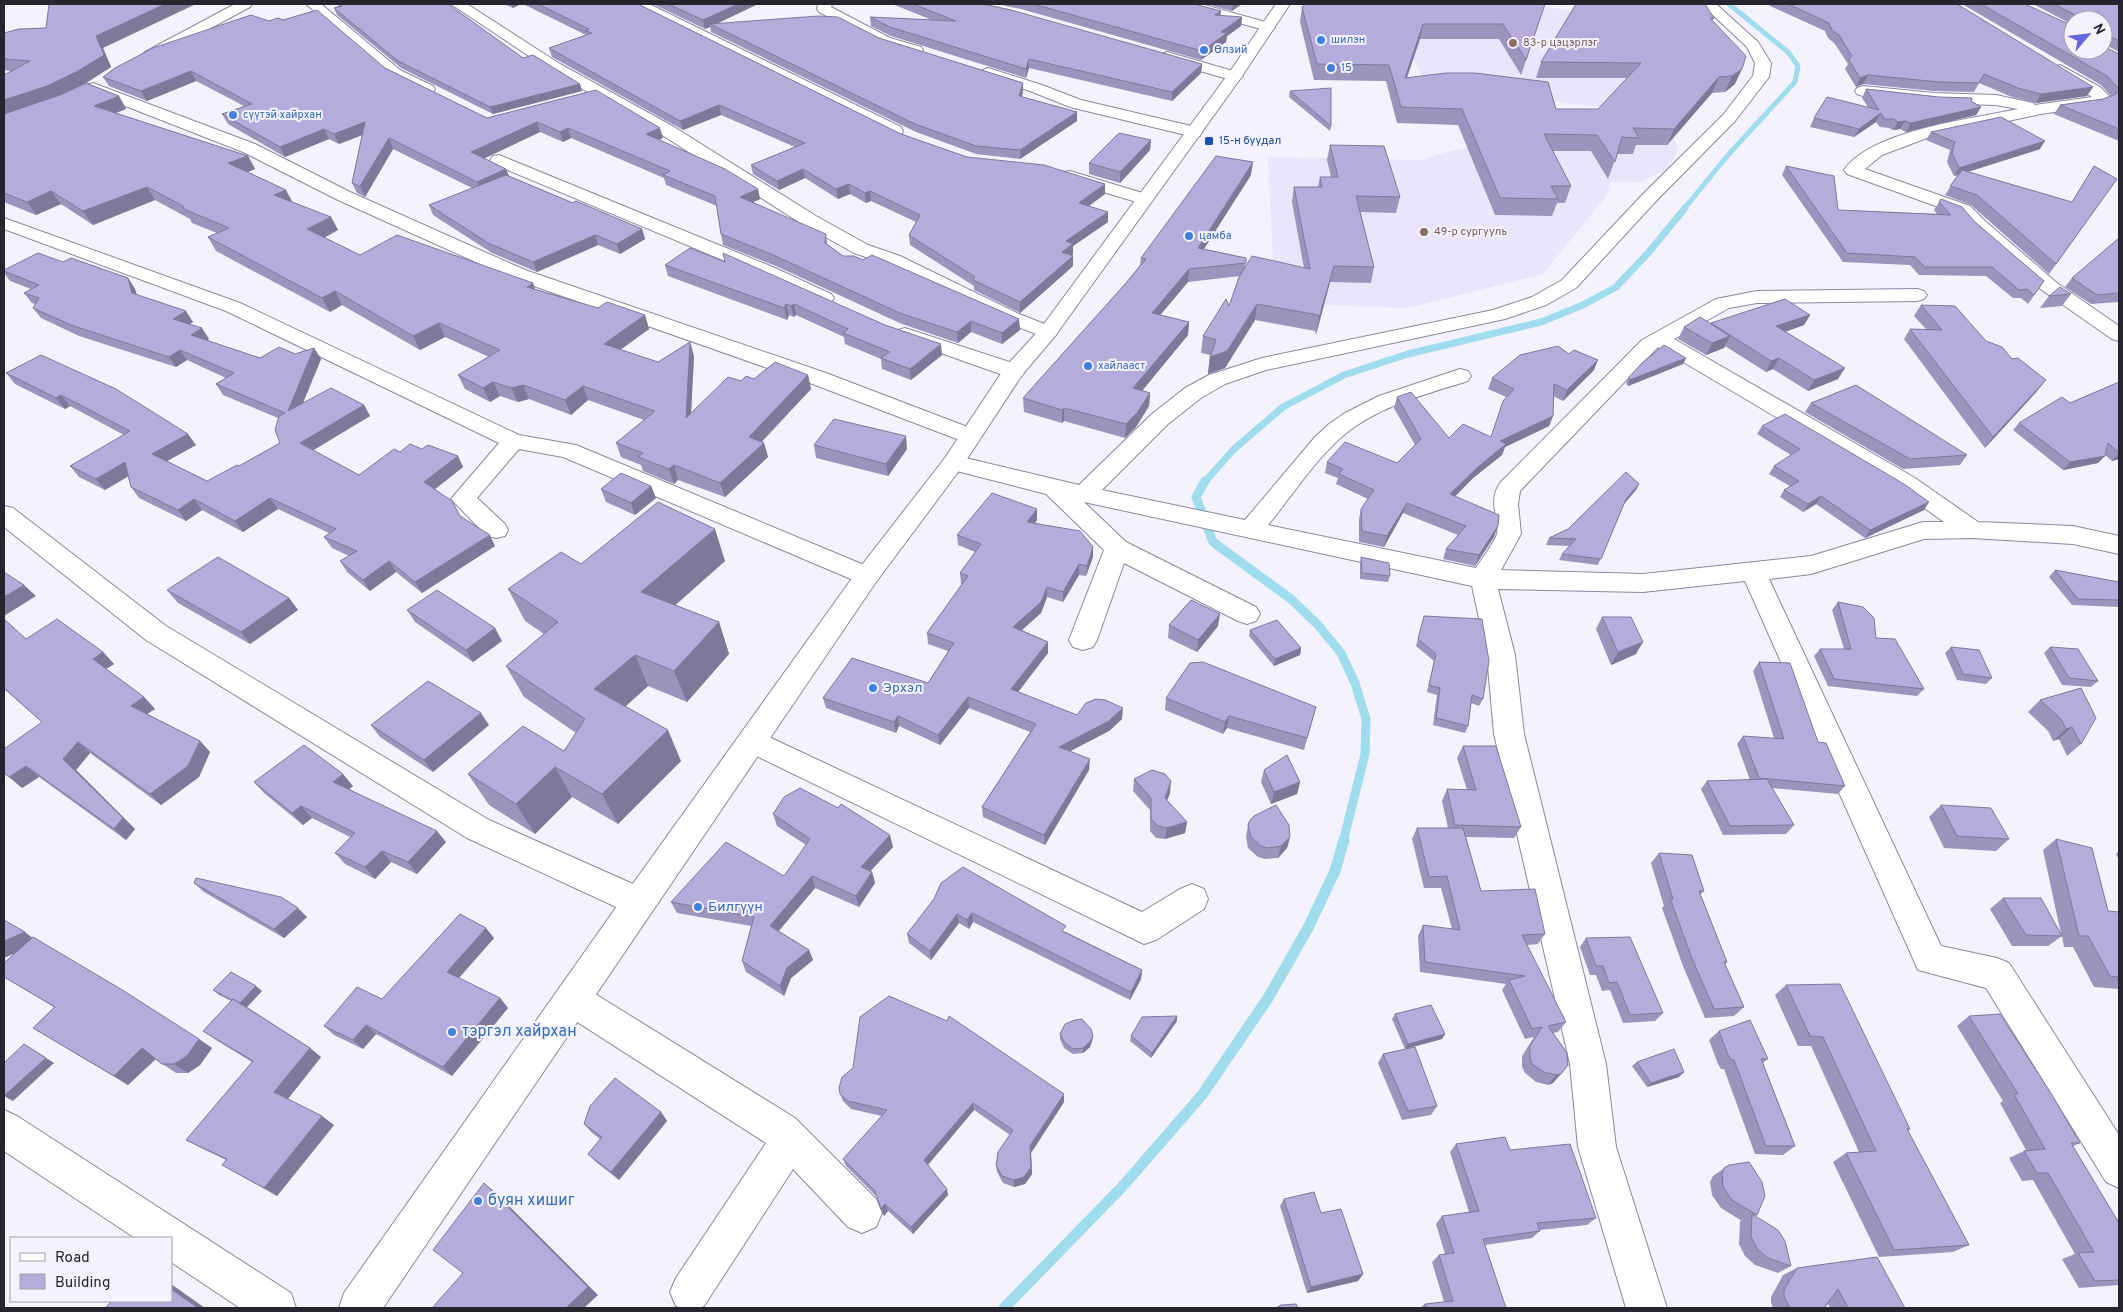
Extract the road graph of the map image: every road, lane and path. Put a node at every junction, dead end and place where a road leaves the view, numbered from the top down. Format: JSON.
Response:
{"nodes":[{"id":1,"x":245,"y":4,"type":"edge"},
{"id":2,"x":313,"y":4,"type":"edge"},
{"id":3,"x":458,"y":4,"type":"edge"},
{"id":4,"x":638,"y":4,"type":"edge"},
{"id":5,"x":1186,"y":4,"type":"edge"},
{"id":6,"x":1283,"y":4,"type":"edge"},
{"id":7,"x":1708,"y":4,"type":"edge"},
{"id":8,"x":820,"y":6,"type":"edge"},
{"id":9,"x":1268,"y":28,"type":"junction"},
{"id":10,"x":1149,"y":52,"type":"edge"},
{"id":11,"x":933,"y":56,"type":"edge"},
{"id":12,"x":140,"y":60,"type":"edge"},
{"id":13,"x":2044,"y":61,"type":"edge"},
{"id":14,"x":970,"y":68,"type":"edge"},
{"id":15,"x":1235,"y":76,"type":"junction"},
{"id":16,"x":92,"y":87,"type":"edge"},
{"id":17,"x":1863,"y":91,"type":"edge"},
{"id":18,"x":600,"y":93,"type":"junction"},
{"id":19,"x":439,"y":95,"type":"edge"},
{"id":20,"x":582,"y":98,"type":"edge"},
{"id":21,"x":2041,"y":109,"type":"junction"},
{"id":22,"x":1194,"y":132,"type":"junction"},
{"id":23,"x":909,"y":138,"type":"edge"},
{"id":24,"x":499,"y":160,"type":"dead end"},
{"id":25,"x":1056,"y":171,"type":"edge"},
{"id":26,"x":1143,"y":199,"type":"junction"},
{"id":27,"x":4,"y":223,"type":"edge"},
{"id":28,"x":1917,"y":295,"type":"dead end"},
{"id":29,"x":840,"y":305,"type":"edge"},
{"id":30,"x":885,"y":326,"type":"edge"},
{"id":31,"x":1048,"y":332,"type":"junction"},
{"id":32,"x":2119,"y":335,"type":"edge"},
{"id":33,"x":1659,"y":339,"type":"junction"},
{"id":34,"x":1014,"y":371,"type":"junction"},
{"id":35,"x":1460,"y":376,"type":"dead end"},
{"id":36,"x":970,"y":436,"type":"junction"},
{"id":37,"x":513,"y":441,"type":"junction"},
{"id":38,"x":953,"y":463,"type":"junction"},
{"id":39,"x":1054,"y":488,"type":"junction"},
{"id":40,"x":1084,"y":494,"type":"junction"},
{"id":41,"x":4,"y":514,"type":"edge"},
{"id":42,"x":1251,"y":529,"type":"junction"},
{"id":43,"x":496,"y":530,"type":"dead end"},
{"id":44,"x":1972,"y":530,"type":"junction"},
{"id":45,"x":2119,"y":545,"type":"edge"},
{"id":46,"x":1117,"y":548,"type":"junction"},
{"id":47,"x":1753,"y":571,"type":"junction"},
{"id":48,"x":868,"y":576,"type":"junction"},
{"id":49,"x":1483,"y":580,"type":"junction"},
{"id":50,"x":1247,"y":614,"type":"dead end"},
{"id":51,"x":1083,"y":640,"type":"dead end"},
{"id":52,"x":752,"y":741,"type":"junction"},
{"id":53,"x":1192,"y":899,"type":"dead end"},
{"id":54,"x":639,"y":902,"type":"junction"},
{"id":55,"x":572,"y":999,"type":"junction"},
{"id":56,"x":4,"y":1129,"type":"edge"},
{"id":57,"x":790,"y":1140,"type":"junction"},
{"id":58,"x":2119,"y":1169,"type":"edge"},
{"id":59,"x":862,"y":1213,"type":"dead end"},
{"id":60,"x":168,"y":1237,"type":"edge"},
{"id":61,"x":172,"y":1240,"type":"edge"},
{"id":62,"x":690,"y":1292,"type":"dead end"},
{"id":63,"x":276,"y":1308,"type":"edge"},
{"id":64,"x":359,"y":1308,"type":"edge"},
{"id":65,"x":1646,"y":1308,"type":"edge"}],
"edges":[{"from":1,"to":12,"type":"street"},
{"from":2,"to":19,"type":"street"},
{"from":3,"to":18,"type":"street"},
{"from":4,"to":23,"type":"street"},
{"from":5,"to":9,"type":"street"},
{"from":6,"to":9,"type":"street"},
{"from":7,"to":40,"type":"street"},
{"from":8,"to":11,"type":"street"},
{"from":9,"to":15,"type":"street"},
{"from":10,"to":15,"type":"street"},
{"from":13,"to":21,"type":"street"},
{"from":14,"to":22,"type":"street"},
{"from":15,"to":22,"type":"street"},
{"from":16,"to":36,"type":"street"},
{"from":17,"to":21,"type":"street"},
{"from":18,"to":20,"type":"street"},
{"from":18,"to":31,"type":"street"},
{"from":21,"to":32,"type":"street"},
{"from":22,"to":26,"type":"street"},
{"from":24,"to":29,"type":"street"},
{"from":25,"to":26,"type":"street"},
{"from":26,"to":31,"type":"street"},
{"from":27,"to":37,"type":"street"},
{"from":28,"to":33,"type":"street"},
{"from":30,"to":34,"type":"street"},
{"from":31,"to":34,"type":"street"},
{"from":33,"to":44,"type":"street"},
{"from":33,"to":49,"type":"street"},
{"from":34,"to":36,"type":"street"},
{"from":35,"to":42,"type":"street"},
{"from":36,"to":38,"type":"street"},
{"from":37,"to":43,"type":"street"},
{"from":37,"to":48,"type":"street"},
{"from":38,"to":39,"type":"street"},
{"from":38,"to":48,"type":"street"},
{"from":39,"to":40,"type":"street"},
{"from":39,"to":46,"type":"street"},
{"from":40,"to":42,"type":"street"},
{"from":41,"to":54,"type":"street"},
{"from":42,"to":49,"type":"street"},
{"from":44,"to":45,"type":"street"},
{"from":44,"to":47,"type":"street"},
{"from":46,"to":50,"type":"street"},
{"from":46,"to":51,"type":"street"},
{"from":47,"to":49,"type":"street"},
{"from":47,"to":58,"type":"street"},
{"from":48,"to":52,"type":"street"},
{"from":49,"to":65,"type":"street"},
{"from":52,"to":53,"type":"street"},
{"from":52,"to":54,"type":"street"},
{"from":54,"to":55,"type":"street"},
{"from":55,"to":57,"type":"street"},
{"from":55,"to":64,"type":"street"},
{"from":56,"to":60,"type":"street"},
{"from":57,"to":59,"type":"street"},
{"from":57,"to":62,"type":"street"},
{"from":61,"to":63,"type":"street"}]}
